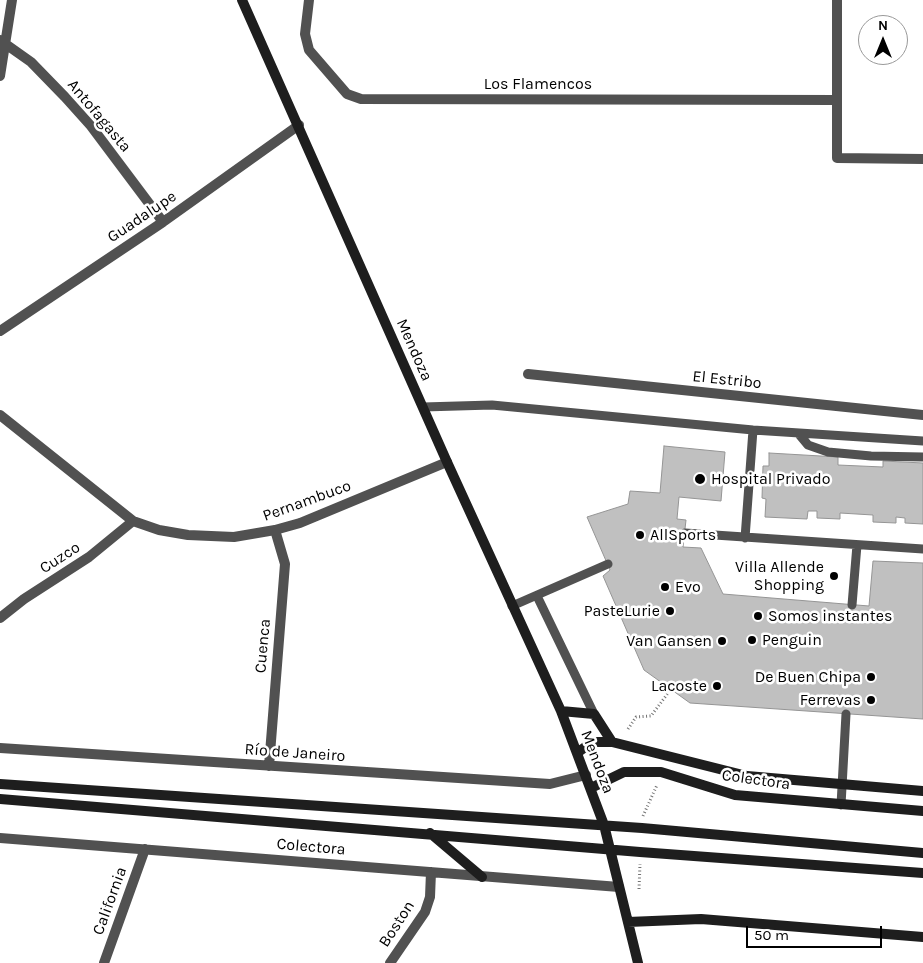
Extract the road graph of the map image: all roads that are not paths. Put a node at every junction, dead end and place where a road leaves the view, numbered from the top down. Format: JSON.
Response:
{"nodes":[{"id":1,"x":12,"y":0,"type":"edge"},
{"id":2,"x":242,"y":0,"type":"edge"},
{"id":3,"x":309,"y":0,"type":"edge"},
{"id":4,"x":837,"y":0,"type":"edge"},
{"id":5,"x":3,"y":41,"type":"edge"},
{"id":6,"x":0,"y":76,"type":"edge"},
{"id":7,"x":837,"y":100,"type":"junction"},
{"id":8,"x":299,"y":125,"type":"junction"},
{"id":9,"x":923,"y":159,"type":"edge"},
{"id":10,"x":163,"y":222,"type":"junction"},
{"id":11,"x":0,"y":331,"type":"edge"},
{"id":12,"x":528,"y":374,"type":"dead end"},
{"id":13,"x":423,"y":407,"type":"junction"},
{"id":14,"x":0,"y":415,"type":"edge"},
{"id":15,"x":923,"y":416,"type":"edge"},
{"id":16,"x":753,"y":430,"type":"junction"},
{"id":17,"x":798,"y":433,"type":"junction"},
{"id":18,"x":923,"y":441,"type":"edge"},
{"id":19,"x":923,"y":457,"type":"edge"},
{"id":20,"x":447,"y":462,"type":"junction"},
{"id":21,"x":133,"y":521,"type":"junction"},
{"id":22,"x":275,"y":530,"type":"junction"},
{"id":23,"x":685,"y":533,"type":"dead end"},
{"id":24,"x":745,"y":538,"type":"junction"},
{"id":25,"x":857,"y":545,"type":"junction"},
{"id":26,"x":923,"y":549,"type":"edge"},
{"id":27,"x":608,"y":564,"type":"dead end"},
{"id":28,"x":537,"y":596,"type":"junction"},
{"id":29,"x":852,"y":605,"type":"dead end"},
{"id":30,"x":512,"y":606,"type":"junction"},
{"id":31,"x":0,"y":618,"type":"edge"},
{"id":32,"x":561,"y":710,"type":"junction"},
{"id":33,"x":594,"y":714,"type":"junction"},
{"id":34,"x":846,"y":714,"type":"dead end"},
{"id":35,"x":612,"y":742,"type":"junction"},
{"id":36,"x":0,"y":748,"type":"edge"},
{"id":37,"x":578,"y":753,"type":"junction"},
{"id":38,"x":269,"y":766,"type":"junction"},
{"id":39,"x":586,"y":775,"type":"junction"},
{"id":40,"x":0,"y":784,"type":"edge"},
{"id":41,"x":842,"y":785,"type":"junction"},
{"id":42,"x":591,"y":788,"type":"junction"},
{"id":43,"x":923,"y":791,"type":"edge"},
{"id":44,"x":0,"y":799,"type":"edge"},
{"id":45,"x":840,"y":805,"type":"junction"},
{"id":46,"x":923,"y":811,"type":"edge"},
{"id":47,"x":604,"y":825,"type":"junction"},
{"id":48,"x":430,"y":833,"type":"junction"},
{"id":49,"x":0,"y":838,"type":"edge"},
{"id":50,"x":145,"y":849,"type":"junction"},
{"id":51,"x":610,"y":849,"type":"junction"},
{"id":52,"x":923,"y":853,"type":"edge"},
{"id":53,"x":430,"y":872,"type":"junction"},
{"id":54,"x":923,"y":873,"type":"edge"},
{"id":55,"x":482,"y":877,"type":"junction"},
{"id":56,"x":620,"y":887,"type":"junction"},
{"id":57,"x":628,"y":922,"type":"junction"},
{"id":58,"x":923,"y":937,"type":"edge"},
{"id":59,"x":104,"y":963,"type":"edge"},
{"id":60,"x":390,"y":963,"type":"edge"},
{"id":61,"x":638,"y":963,"type":"edge"}],
"edges":[{"from":1,"to":5,"type":"street"},
{"from":2,"to":8,"type":"main road","name":"Mendoza"},
{"from":3,"to":7,"type":"street","name":"Los Flamencos"},
{"from":4,"to":7,"type":"street"},
{"from":5,"to":6,"type":"street"},
{"from":5,"to":10,"type":"street","name":"Antofagasta"},
{"from":7,"to":9,"type":"street"},
{"from":8,"to":10,"type":"street","name":"Guadalupe"},
{"from":8,"to":13,"type":"main road","name":"Mendoza"},
{"from":10,"to":11,"type":"street","name":"Guadalupe"},
{"from":12,"to":15,"type":"street","name":"El Estribo"},
{"from":13,"to":16,"type":"lane"},
{"from":13,"to":20,"type":"main road","name":"Mendoza"},
{"from":14,"to":21,"type":"street","name":"Pernambuco"},
{"from":16,"to":17,"type":"lane"},
{"from":16,"to":24,"type":"lane"},
{"from":17,"to":18,"type":"lane"},
{"from":17,"to":19,"type":"lane"},
{"from":20,"to":22,"type":"street","name":"Pernambuco"},
{"from":20,"to":30,"type":"main road","name":"Mendoza"},
{"from":21,"to":22,"type":"street","name":"Pernambuco"},
{"from":21,"to":31,"type":"street","name":"Cuzco"},
{"from":22,"to":38,"type":"street","name":"Cuenca"},
{"from":23,"to":24,"type":"lane"},
{"from":24,"to":25,"type":"lane"},
{"from":25,"to":26,"type":"lane"},
{"from":25,"to":29,"type":"lane"},
{"from":27,"to":28,"type":"lane"},
{"from":28,"to":30,"type":"lane"},
{"from":28,"to":33,"type":"lane"},
{"from":30,"to":32,"type":"main road","name":"Mendoza"},
{"from":32,"to":33,"type":"main road","name":"Mendoza"},
{"from":32,"to":37,"type":"main road","name":"Mendoza"},
{"from":33,"to":35,"type":"main road","name":"Mendoza"},
{"from":34,"to":41,"type":"lane"},
{"from":35,"to":37,"type":"main road"},
{"from":35,"to":41,"type":"main road","name":"Colectora"},
{"from":36,"to":38,"type":"street","name":"Río de Janeiro"},
{"from":37,"to":39,"type":"main road","name":"Mendoza"},
{"from":38,"to":39,"type":"street","name":"Río de Janeiro"},
{"from":39,"to":42,"type":"main road","name":"Mendoza"},
{"from":40,"to":47,"type":"main road"},
{"from":41,"to":43,"type":"main road","name":"Colectora"},
{"from":41,"to":45,"type":"lane"},
{"from":42,"to":45,"type":"main road","name":"Colectora"},
{"from":42,"to":47,"type":"main road","name":"Mendoza"},
{"from":44,"to":48,"type":"main road"},
{"from":45,"to":46,"type":"main road","name":"Colectora"},
{"from":47,"to":51,"type":"main road","name":"Mendoza"},
{"from":47,"to":52,"type":"main road"},
{"from":48,"to":51,"type":"main road"},
{"from":48,"to":55,"type":"main road"},
{"from":49,"to":50,"type":"street","name":"Colectora"},
{"from":50,"to":53,"type":"street","name":"Colectora"},
{"from":50,"to":59,"type":"street","name":"California"},
{"from":51,"to":54,"type":"main road"},
{"from":51,"to":56,"type":"main road","name":"Mendoza"},
{"from":53,"to":55,"type":"street","name":"Colectora"},
{"from":53,"to":60,"type":"street","name":"Boston"},
{"from":55,"to":56,"type":"street","name":"Colectora"},
{"from":56,"to":57,"type":"main road"},
{"from":57,"to":58,"type":"main road"},
{"from":57,"to":61,"type":"main road"}]}
